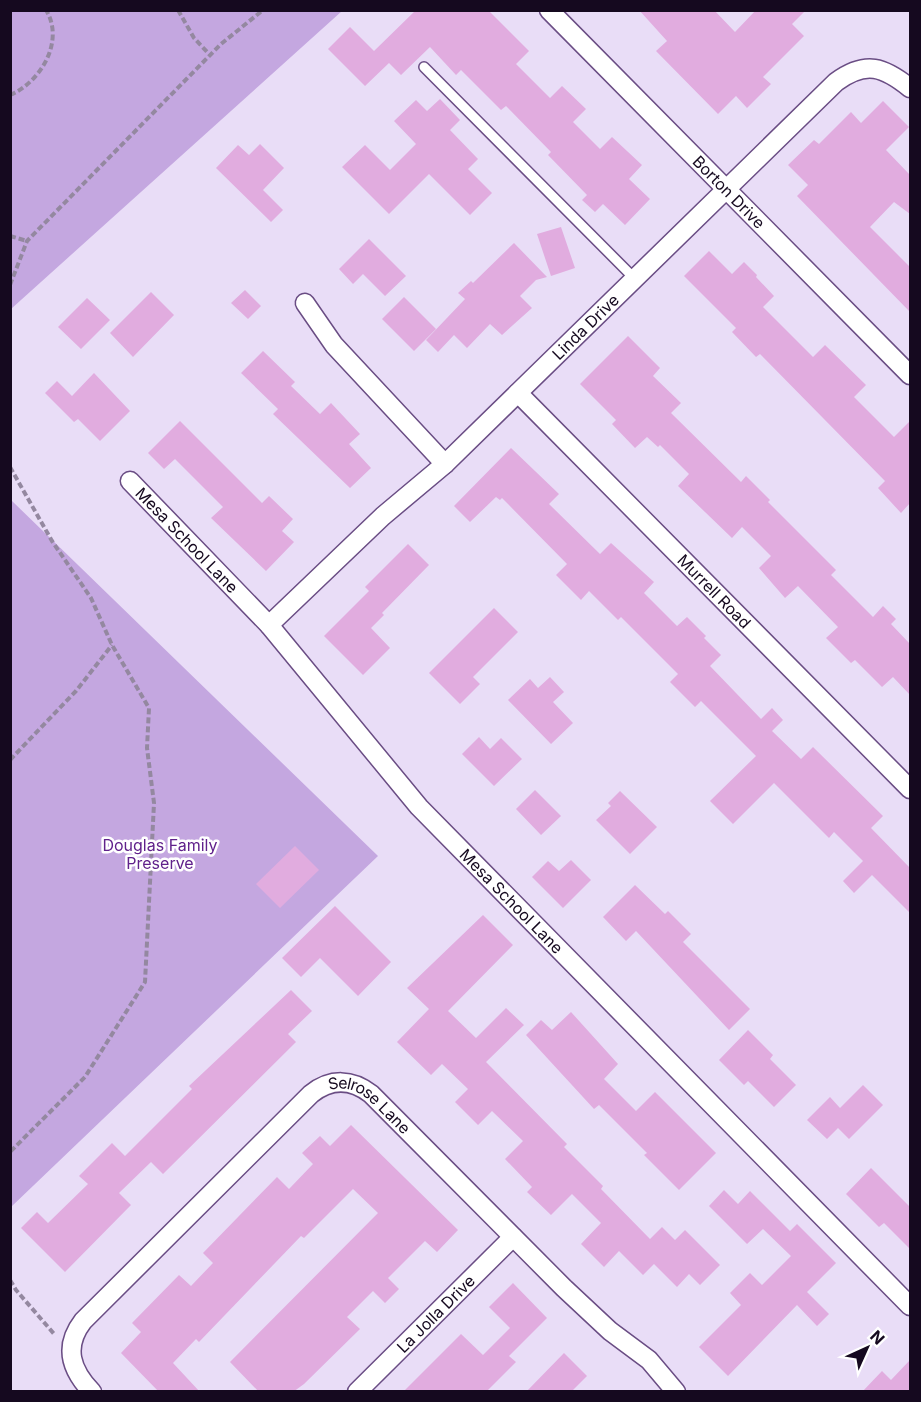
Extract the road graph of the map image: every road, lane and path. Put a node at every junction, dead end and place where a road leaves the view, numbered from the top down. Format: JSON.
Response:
{"nodes":[{"id":1,"x":46,"y":10,"type":"edge"},
{"id":2,"x":178,"y":10,"type":"edge"},
{"id":3,"x":263,"y":10,"type":"edge"},
{"id":4,"x":549,"y":10,"type":"edge"},
{"id":5,"x":210,"y":55,"type":"junction"},
{"id":6,"x":424,"y":67,"type":"dead end"},
{"id":7,"x":910,"y":88,"type":"edge"},
{"id":8,"x":10,"y":95,"type":"edge"},
{"id":9,"x":726,"y":190,"type":"junction"},
{"id":10,"x":10,"y":236,"type":"edge"},
{"id":11,"x":27,"y":241,"type":"junction"},
{"id":12,"x":635,"y":279,"type":"junction"},
{"id":13,"x":10,"y":285,"type":"edge"},
{"id":14,"x":306,"y":303,"type":"dead end"},
{"id":15,"x":910,"y":375,"type":"edge"},
{"id":16,"x":518,"y":393,"type":"junction"},
{"id":17,"x":445,"y":464,"type":"junction"},
{"id":18,"x":10,"y":467,"type":"edge"},
{"id":19,"x":130,"y":481,"type":"dead end"},
{"id":20,"x":269,"y":625,"type":"junction"},
{"id":21,"x":112,"y":645,"type":"junction"},
{"id":22,"x":10,"y":760,"type":"edge"},
{"id":23,"x":910,"y":789,"type":"edge"},
{"id":24,"x":10,"y":1152,"type":"edge"},
{"id":25,"x":513,"y":1237,"type":"junction"},
{"id":26,"x":10,"y":1280,"type":"edge"},
{"id":27,"x":910,"y":1306,"type":"edge"},
{"id":28,"x":70,"y":1352,"type":"junction"},
{"id":29,"x":92,"y":1392,"type":"edge"},
{"id":30,"x":357,"y":1392,"type":"edge"},
{"id":31,"x":676,"y":1392,"type":"edge"}],
"edges":[{"from":1,"to":8,"type":"path"},
{"from":2,"to":5,"type":"path"},
{"from":3,"to":5,"type":"path"},
{"from":4,"to":9,"type":"street","name":"Borton Drive"},
{"from":5,"to":11,"type":"path"},
{"from":6,"to":12,"type":"lane"},
{"from":7,"to":9,"type":"street","name":"Linda Drive"},
{"from":9,"to":12,"type":"street","name":"Linda Drive"},
{"from":9,"to":15,"type":"street","name":"Borton Drive"},
{"from":10,"to":11,"type":"path"},
{"from":11,"to":13,"type":"path"},
{"from":12,"to":16,"type":"street","name":"Linda Drive"},
{"from":14,"to":17,"type":"street"},
{"from":16,"to":17,"type":"street","name":"Linda Drive"},
{"from":16,"to":23,"type":"street","name":"Murrell Road"},
{"from":17,"to":20,"type":"street","name":"Linda Drive"},
{"from":18,"to":21,"type":"path"},
{"from":19,"to":20,"type":"street","name":"Mesa School Lane"},
{"from":20,"to":27,"type":"street","name":"Mesa School Lane"},
{"from":21,"to":22,"type":"path"},
{"from":21,"to":24,"type":"path"},
{"from":25,"to":28,"type":"street","name":"Selrose Lane"},
{"from":25,"to":30,"type":"street","name":"La Jolla Drive"},
{"from":25,"to":31,"type":"street","name":"Selrose Lane"},
{"from":26,"to":28,"type":"path"},
{"from":28,"to":29,"type":"street"}]}
